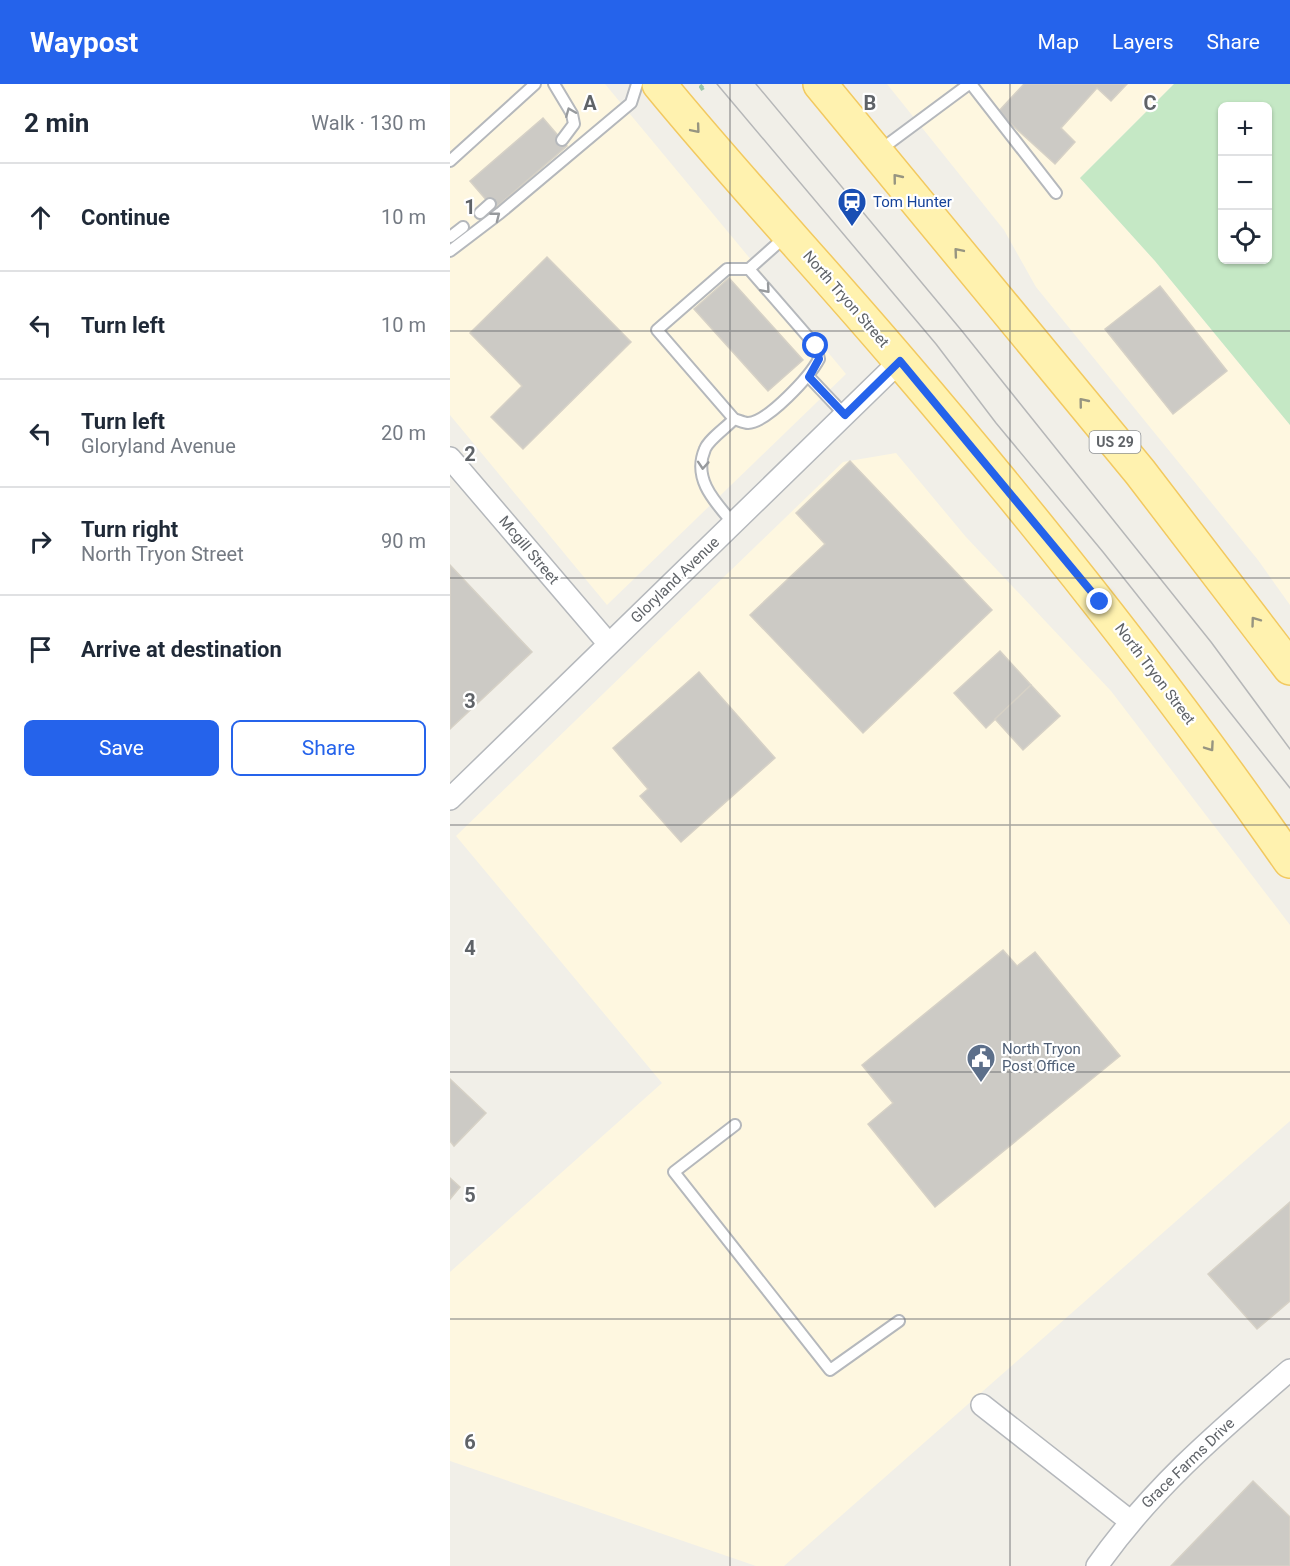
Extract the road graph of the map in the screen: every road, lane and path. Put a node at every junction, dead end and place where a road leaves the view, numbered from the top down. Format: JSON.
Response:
{"nodes":[{"id":1,"x":535,"y":84,"type":"edge"},
{"id":2,"x":554,"y":84,"type":"edge"},
{"id":3,"x":637,"y":84,"type":"edge"},
{"id":4,"x":659,"y":84,"type":"edge"},
{"id":5,"x":820,"y":84,"type":"edge"},
{"id":6,"x":839,"y":84,"type":"edge"},
{"id":7,"x":970,"y":84,"type":"edge"},
{"id":8,"x":561,"y":140,"type":"dead end"},
{"id":9,"x":869,"y":143,"type":"junction"},
{"id":10,"x":450,"y":161,"type":"edge"},
{"id":11,"x":1056,"y":193,"type":"dead end"},
{"id":12,"x":490,"y":204,"type":"dead end"},
{"id":13,"x":480,"y":213,"type":"dead end"},
{"id":14,"x":463,"y":227,"type":"dead end"},
{"id":15,"x":788,"y":234,"type":"junction"},
{"id":16,"x":450,"y":237,"type":"edge"},
{"id":17,"x":450,"y":251,"type":"edge"},
{"id":18,"x":749,"y":269,"type":"junction"},
{"id":19,"x":900,"y":361,"type":"junction"},
{"id":20,"x":809,"y":377,"type":"junction"},
{"id":21,"x":845,"y":415,"type":"junction"},
{"id":22,"x":734,"y":419,"type":"junction"},
{"id":23,"x":450,"y":458,"type":"edge"},
{"id":24,"x":733,"y":523,"type":"junction"},
{"id":25,"x":608,"y":643,"type":"junction"},
{"id":26,"x":1288,"y":662,"type":"edge"},
{"id":27,"x":450,"y":799,"type":"edge"},
{"id":28,"x":1290,"y":861,"type":"edge"},
{"id":29,"x":735,"y":1125,"type":"dead end"},
{"id":30,"x":899,"y":1321,"type":"dead end"},
{"id":31,"x":1290,"y":1370,"type":"edge"},
{"id":32,"x":982,"y":1406,"type":"dead end"},
{"id":33,"x":1130,"y":1521,"type":"junction"},
{"id":34,"x":1097,"y":1566,"type":"edge"}],
"edges":[{"from":1,"to":10,"type":"lane"},
{"from":8,"to":2,"type":"lane","one_way":true},
{"from":17,"to":3,"type":"lane","one_way":true},
{"from":4,"to":15,"type":"main road","name":"North Tryon Street","one_way":true},
{"from":5,"to":9,"type":"main road","number":"US 29"},
{"from":6,"to":9,"type":"main road"},
{"from":7,"to":9,"type":"lane"},
{"from":7,"to":11,"type":"lane"},
{"from":26,"to":9,"type":"main road","number":"US 29","one_way":true},
{"from":12,"to":13,"type":"lane"},
{"from":14,"to":16,"type":"lane"},
{"from":15,"to":18,"type":"lane"},
{"from":15,"to":19,"type":"main road","name":"North Tryon Street"},
{"from":18,"to":20,"type":"lane","one_way":true},
{"from":18,"to":22,"type":"lane"},
{"from":19,"to":21,"type":"street","name":"Gloryland Avenue"},
{"from":19,"to":28,"type":"main road","name":"North Tryon Street","one_way":true},
{"from":20,"to":21,"type":"lane"},
{"from":20,"to":22,"type":"lane"},
{"from":21,"to":24,"type":"street","name":"Gloryland Avenue"},
{"from":22,"to":24,"type":"lane","one_way":true},
{"from":23,"to":25,"type":"street","name":"Mcgill Street"},
{"from":24,"to":25,"type":"street","name":"Gloryland Avenue"},
{"from":25,"to":27,"type":"street","name":"Gloryland Avenue"},
{"from":29,"to":30,"type":"lane"},
{"from":31,"to":33,"type":"street","name":"Grace Farms Drive"},
{"from":32,"to":33,"type":"street"},
{"from":33,"to":34,"type":"street","name":"Grace Farms Drive"}]}
